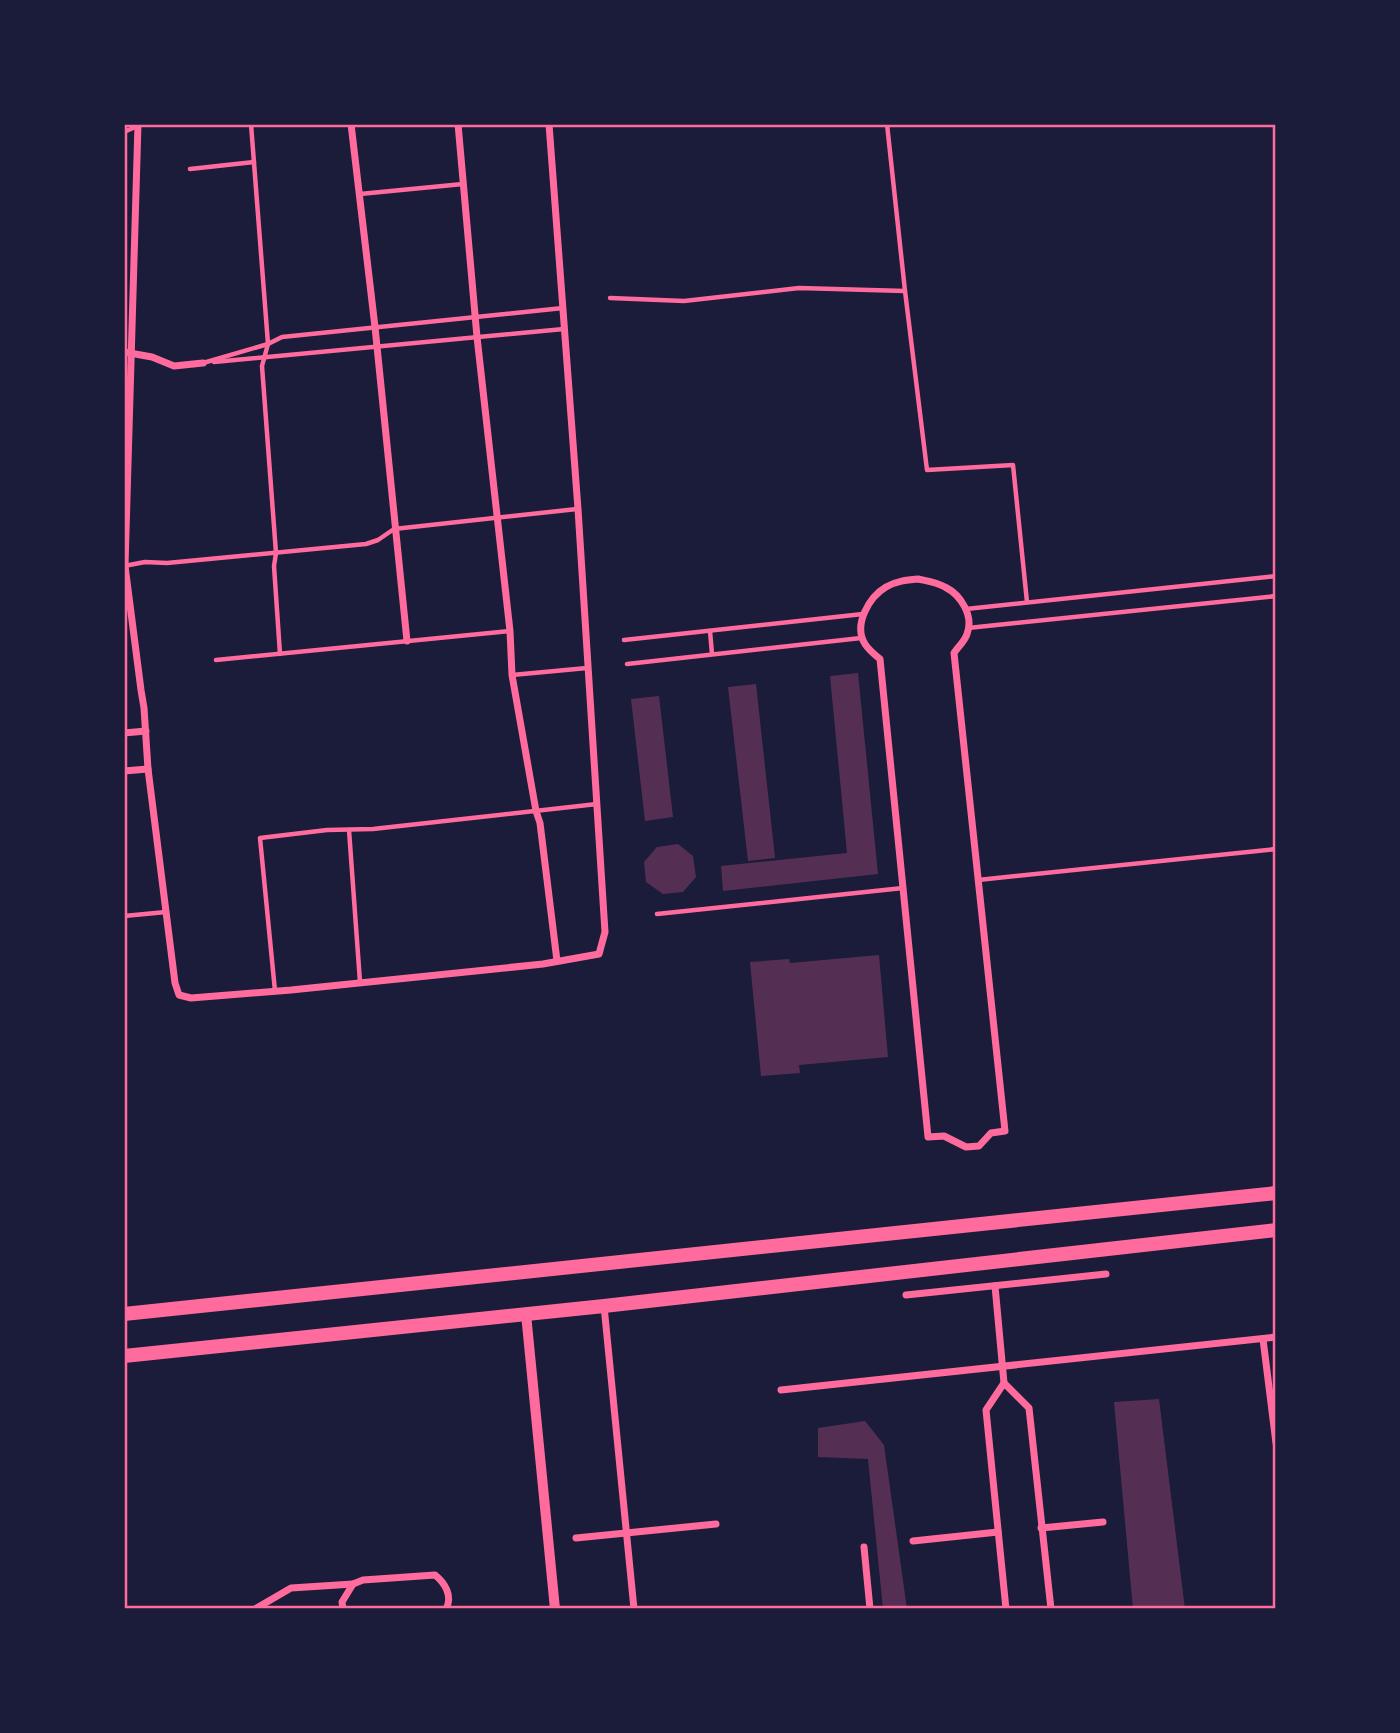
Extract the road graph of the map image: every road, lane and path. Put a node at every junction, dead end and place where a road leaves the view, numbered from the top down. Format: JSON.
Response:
{"nodes":[{"id":1,"x":251,"y":124,"type":"edge"},
{"id":2,"x":351,"y":124,"type":"edge"},
{"id":3,"x":458,"y":124,"type":"edge"},
{"id":4,"x":550,"y":124,"type":"edge"},
{"id":5,"x":887,"y":124,"type":"edge"},
{"id":6,"x":139,"y":125,"type":"edge"},
{"id":7,"x":124,"y":132,"type":"edge"},
{"id":8,"x":254,"y":162,"type":"junction"},
{"id":9,"x":190,"y":169,"type":"dead end"},
{"id":10,"x":463,"y":184,"type":"junction"},
{"id":11,"x":360,"y":194,"type":"junction"},
{"id":12,"x":905,"y":291,"type":"junction"},
{"id":13,"x":610,"y":298,"type":"dead end"},
{"id":14,"x":563,"y":308,"type":"junction"},
{"id":15,"x":475,"y":317,"type":"junction"},
{"id":16,"x":375,"y":327,"type":"junction"},
{"id":17,"x":565,"y":329,"type":"junction"},
{"id":18,"x":477,"y":337,"type":"junction"},
{"id":19,"x":268,"y":344,"type":"junction"},
{"id":20,"x":376,"y":347,"type":"junction"},
{"id":21,"x":128,"y":353,"type":"edge"},
{"id":22,"x":264,"y":357,"type":"junction"},
{"id":23,"x":203,"y":363,"type":"junction"},
{"id":24,"x":578,"y":509,"type":"junction"},
{"id":25,"x":497,"y":517,"type":"junction"},
{"id":26,"x":394,"y":529,"type":"junction"},
{"id":27,"x":276,"y":553,"type":"junction"},
{"id":28,"x":125,"y":566,"type":"edge"},
{"id":29,"x":1276,"y":576,"type":"edge"},
{"id":30,"x":1276,"y":596,"type":"edge"},
{"id":31,"x":1027,"y":602,"type":"junction"},
{"id":32,"x":965,"y":609,"type":"junction"},
{"id":33,"x":863,"y":614,"type":"junction"},
{"id":34,"x":968,"y":628,"type":"junction"},
{"id":35,"x":510,"y":631,"type":"junction"},
{"id":36,"x":710,"y":631,"type":"junction"},
{"id":37,"x":862,"y":638,"type":"junction"},
{"id":38,"x":624,"y":640,"type":"dead end"},
{"id":39,"x":407,"y":641,"type":"junction"},
{"id":40,"x":280,"y":653,"type":"junction"},
{"id":41,"x":712,"y":654,"type":"junction"},
{"id":42,"x":216,"y":660,"type":"dead end"},
{"id":43,"x":626,"y":664,"type":"dead end"},
{"id":44,"x":588,"y":668,"type":"junction"},
{"id":45,"x":512,"y":675,"type":"junction"},
{"id":46,"x":146,"y":731,"type":"junction"},
{"id":47,"x":124,"y":733,"type":"edge"},
{"id":48,"x":148,"y":769,"type":"junction"},
{"id":49,"x":124,"y":771,"type":"edge"},
{"id":50,"x":597,"y":804,"type":"junction"},
{"id":51,"x":536,"y":811,"type":"junction"},
{"id":52,"x":349,"y":830,"type":"junction"},
{"id":53,"x":1276,"y":849,"type":"edge"},
{"id":54,"x":978,"y":880,"type":"junction"},
{"id":55,"x":903,"y":888,"type":"junction"},
{"id":56,"x":166,"y":912,"type":"junction"},
{"id":57,"x":657,"y":914,"type":"dead end"},
{"id":58,"x":124,"y":916,"type":"edge"},
{"id":59,"x":557,"y":961,"type":"junction"},
{"id":60,"x":360,"y":983,"type":"junction"},
{"id":61,"x":275,"y":991,"type":"junction"},
{"id":62,"x":1276,"y":1193,"type":"edge"},
{"id":63,"x":1276,"y":1230,"type":"edge"},
{"id":64,"x":1106,"y":1274,"type":"dead end"},
{"id":65,"x":995,"y":1286,"type":"junction"},
{"id":66,"x":906,"y":1295,"type":"dead end"},
{"id":67,"x":604,"y":1306,"type":"junction"},
{"id":68,"x":124,"y":1314,"type":"edge"},
{"id":69,"x":526,"y":1314,"type":"junction"},
{"id":70,"x":1276,"y":1337,"type":"edge"},
{"id":71,"x":1263,"y":1339,"type":"junction"},
{"id":72,"x":124,"y":1356,"type":"edge"},
{"id":73,"x":1002,"y":1366,"type":"junction"},
{"id":74,"x":1004,"y":1383,"type":"junction"},
{"id":75,"x":781,"y":1390,"type":"dead end"},
{"id":76,"x":1276,"y":1443,"type":"edge"},
{"id":77,"x":1103,"y":1521,"type":"dead end"},
{"id":78,"x":716,"y":1524,"type":"dead end"},
{"id":79,"x":1041,"y":1528,"type":"junction"},
{"id":80,"x":998,"y":1532,"type":"junction"},
{"id":81,"x":626,"y":1533,"type":"junction"},
{"id":82,"x":576,"y":1538,"type":"dead end"},
{"id":83,"x":913,"y":1541,"type":"dead end"},
{"id":84,"x":864,"y":1547,"type":"dead end"},
{"id":85,"x":352,"y":1584,"type":"junction"},
{"id":86,"x":255,"y":1609,"type":"edge"},
{"id":87,"x":343,"y":1609,"type":"edge"},
{"id":88,"x":446,"y":1609,"type":"edge"},
{"id":89,"x":555,"y":1609,"type":"edge"},
{"id":90,"x":634,"y":1609,"type":"edge"},
{"id":91,"x":870,"y":1609,"type":"edge"},
{"id":92,"x":1006,"y":1609,"type":"edge"},
{"id":93,"x":1051,"y":1609,"type":"edge"}],
"edges":[{"from":1,"to":8,"type":"lane"},
{"from":2,"to":11,"type":"street"},
{"from":3,"to":10,"type":"street"},
{"from":4,"to":14,"type":"street"},
{"from":5,"to":12,"type":"lane"},
{"from":6,"to":7,"type":"lane"},
{"from":6,"to":21,"type":"street"},
{"from":8,"to":9,"type":"lane"},
{"from":8,"to":19,"type":"lane"},
{"from":10,"to":11,"type":"lane"},
{"from":10,"to":15,"type":"street"},
{"from":11,"to":16,"type":"street"},
{"from":12,"to":13,"type":"lane"},
{"from":12,"to":31,"type":"lane"},
{"from":14,"to":15,"type":"lane"},
{"from":14,"to":17,"type":"street"},
{"from":15,"to":16,"type":"lane"},
{"from":15,"to":18,"type":"street"},
{"from":16,"to":19,"type":"lane"},
{"from":16,"to":20,"type":"street"},
{"from":17,"to":18,"type":"lane"},
{"from":17,"to":24,"type":"street"},
{"from":18,"to":20,"type":"lane"},
{"from":18,"to":25,"type":"street"},
{"from":19,"to":22,"type":"lane"},
{"from":19,"to":23,"type":"lane"},
{"from":20,"to":22,"type":"lane"},
{"from":20,"to":26,"type":"street"},
{"from":21,"to":23,"type":"street"},
{"from":21,"to":28,"type":"street"},
{"from":22,"to":23,"type":"lane"},
{"from":22,"to":27,"type":"lane"},
{"from":24,"to":25,"type":"lane"},
{"from":24,"to":44,"type":"street"},
{"from":25,"to":26,"type":"lane"},
{"from":25,"to":35,"type":"street"},
{"from":26,"to":27,"type":"lane"},
{"from":26,"to":39,"type":"street"},
{"from":27,"to":28,"type":"lane"},
{"from":27,"to":40,"type":"lane"},
{"from":28,"to":46,"type":"street"},
{"from":29,"to":31,"type":"lane"},
{"from":30,"to":34,"type":"lane"},
{"from":31,"to":32,"type":"lane"},
{"from":32,"to":33,"type":"street"},
{"from":32,"to":34,"type":"street"},
{"from":33,"to":36,"type":"lane"},
{"from":33,"to":37,"type":"street"},
{"from":34,"to":54,"type":"street"},
{"from":35,"to":39,"type":"lane"},
{"from":35,"to":45,"type":"street"},
{"from":36,"to":38,"type":"lane"},
{"from":36,"to":41,"type":"lane"},
{"from":37,"to":41,"type":"lane"},
{"from":37,"to":55,"type":"street"},
{"from":39,"to":40,"type":"lane"},
{"from":40,"to":42,"type":"lane"},
{"from":41,"to":43,"type":"lane"},
{"from":44,"to":45,"type":"lane"},
{"from":44,"to":50,"type":"street"},
{"from":45,"to":51,"type":"street"},
{"from":46,"to":47,"type":"street"},
{"from":46,"to":48,"type":"street"},
{"from":48,"to":49,"type":"street"},
{"from":48,"to":56,"type":"street"},
{"from":50,"to":51,"type":"lane"},
{"from":50,"to":59,"type":"street"},
{"from":51,"to":52,"type":"lane"},
{"from":51,"to":59,"type":"street"},
{"from":52,"to":60,"type":"lane"},
{"from":52,"to":61,"type":"lane"},
{"from":53,"to":54,"type":"lane"},
{"from":54,"to":55,"type":"street"},
{"from":55,"to":57,"type":"lane"},
{"from":56,"to":58,"type":"lane"},
{"from":56,"to":61,"type":"street"},
{"from":59,"to":60,"type":"street"},
{"from":60,"to":61,"type":"street"},
{"from":62,"to":68,"type":"main road"},
{"from":63,"to":67,"type":"main road"},
{"from":64,"to":65,"type":"street"},
{"from":65,"to":66,"type":"street"},
{"from":65,"to":73,"type":"street"},
{"from":67,"to":69,"type":"main road"},
{"from":67,"to":81,"type":"street"},
{"from":69,"to":72,"type":"main road"},
{"from":69,"to":89,"type":"street"},
{"from":70,"to":71,"type":"street"},
{"from":71,"to":73,"type":"street"},
{"from":71,"to":76,"type":"street"},
{"from":73,"to":74,"type":"street"},
{"from":73,"to":75,"type":"street"},
{"from":74,"to":79,"type":"street"},
{"from":74,"to":80,"type":"street"},
{"from":77,"to":79,"type":"street"},
{"from":78,"to":81,"type":"street"},
{"from":79,"to":93,"type":"street"},
{"from":80,"to":83,"type":"street"},
{"from":80,"to":92,"type":"street"},
{"from":81,"to":82,"type":"street"},
{"from":81,"to":90,"type":"street"},
{"from":84,"to":91,"type":"street"},
{"from":85,"to":86,"type":"street"},
{"from":85,"to":87,"type":"street"},
{"from":85,"to":88,"type":"street"}]}
